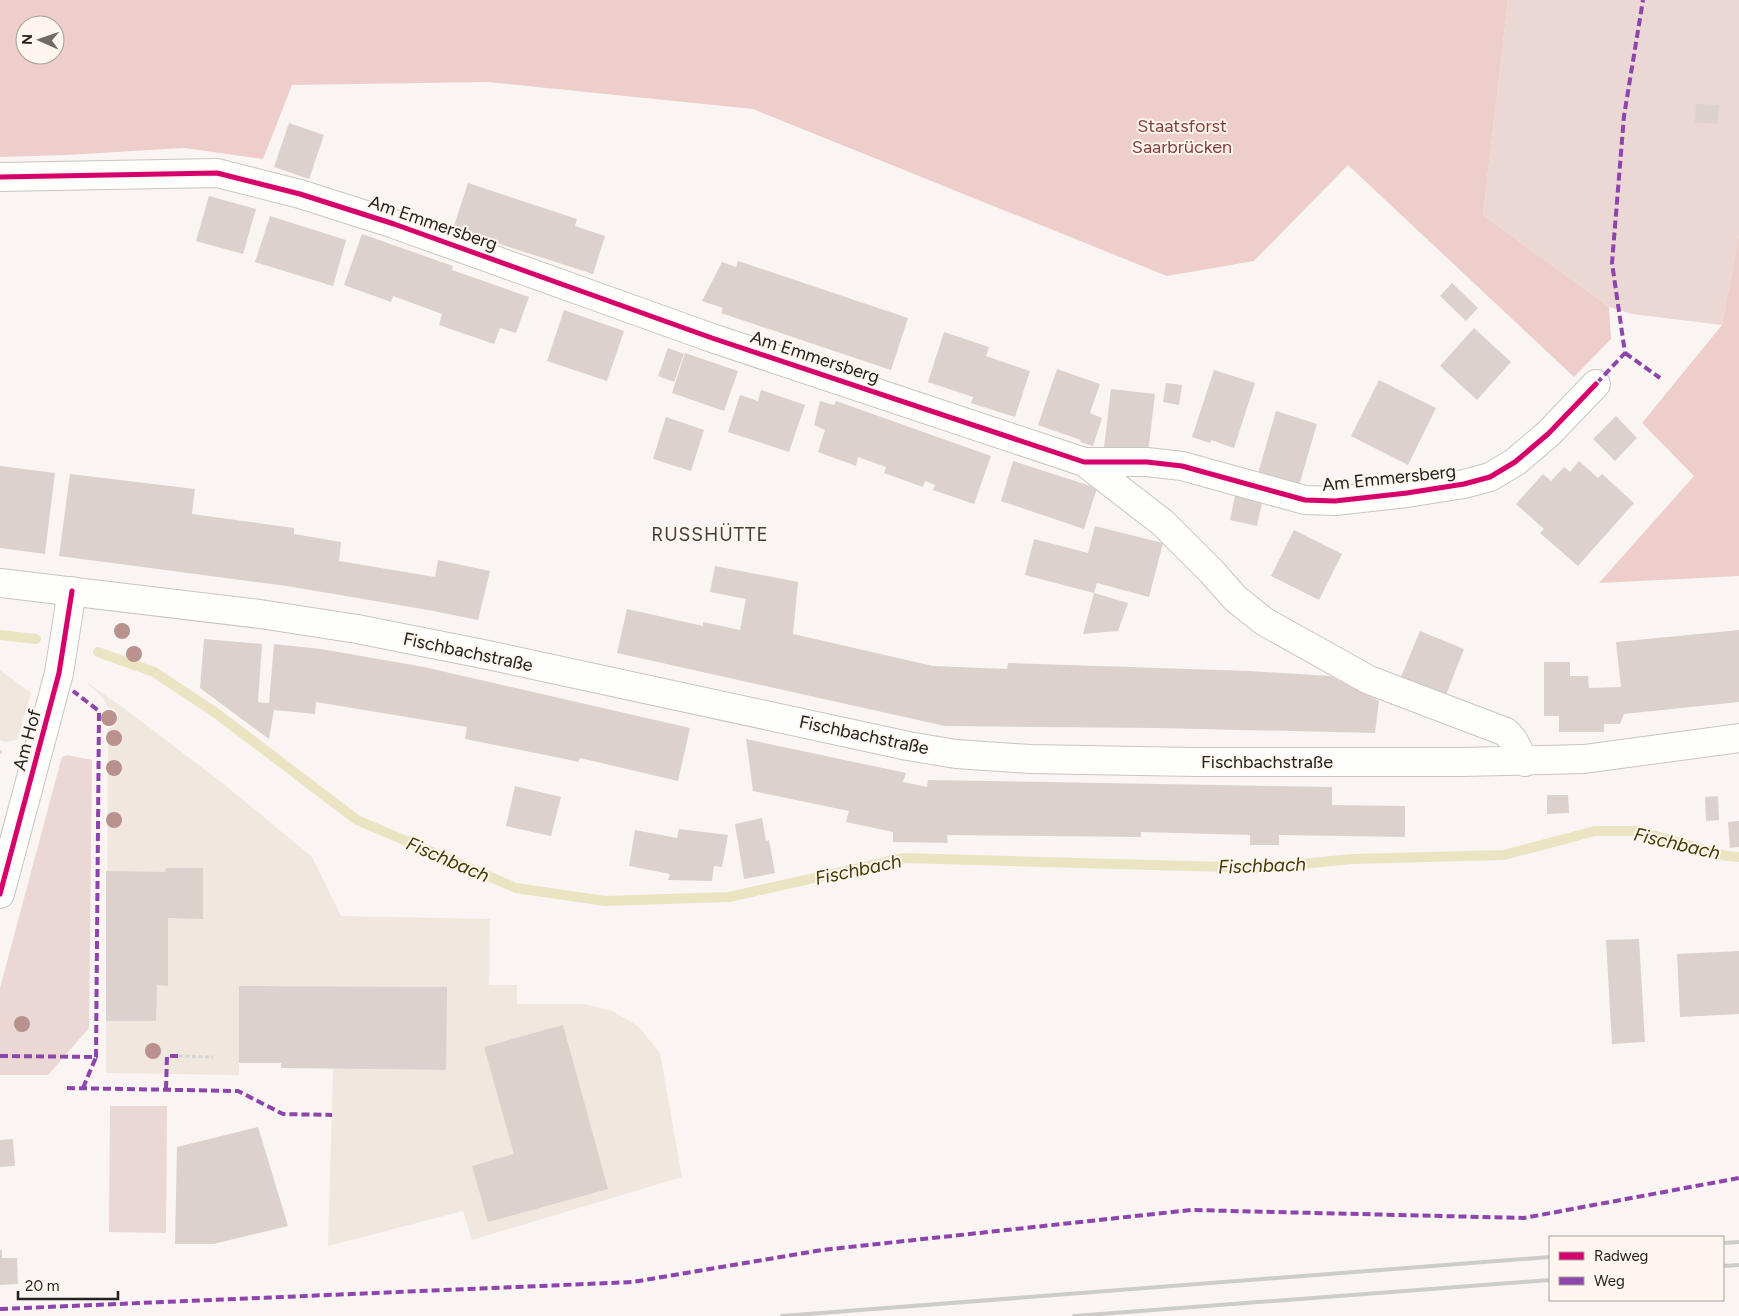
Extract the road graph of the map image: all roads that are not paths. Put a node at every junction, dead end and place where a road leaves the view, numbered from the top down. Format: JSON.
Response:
{"nodes":[{"id":1,"x":0,"y":176,"type":"edge"},
{"id":2,"x":1596,"y":384,"type":"dead end"},
{"id":3,"x":1084,"y":462,"type":"junction"},
{"id":4,"x":0,"y":583,"type":"edge"},
{"id":5,"x":72,"y":591,"type":"junction"},
{"id":6,"x":1739,"y":738,"type":"edge"},
{"id":7,"x":1525,"y":762,"type":"junction"},
{"id":8,"x":0,"y":894,"type":"edge"}],
"edges":[{"from":1,"to":3,"type":"street","name":"Am Emmersberg"},
{"from":2,"to":3,"type":"street","name":"Am Emmersberg"},
{"from":3,"to":7,"type":"street","name":"Am Emmersberg"},
{"from":4,"to":5,"type":"street","name":"Fischbachstraße"},
{"from":5,"to":7,"type":"street","name":"Fischbachstraße"},
{"from":5,"to":8,"type":"street","name":"Am Hof"},
{"from":6,"to":7,"type":"street","name":"Fischbachstraße"}]}
